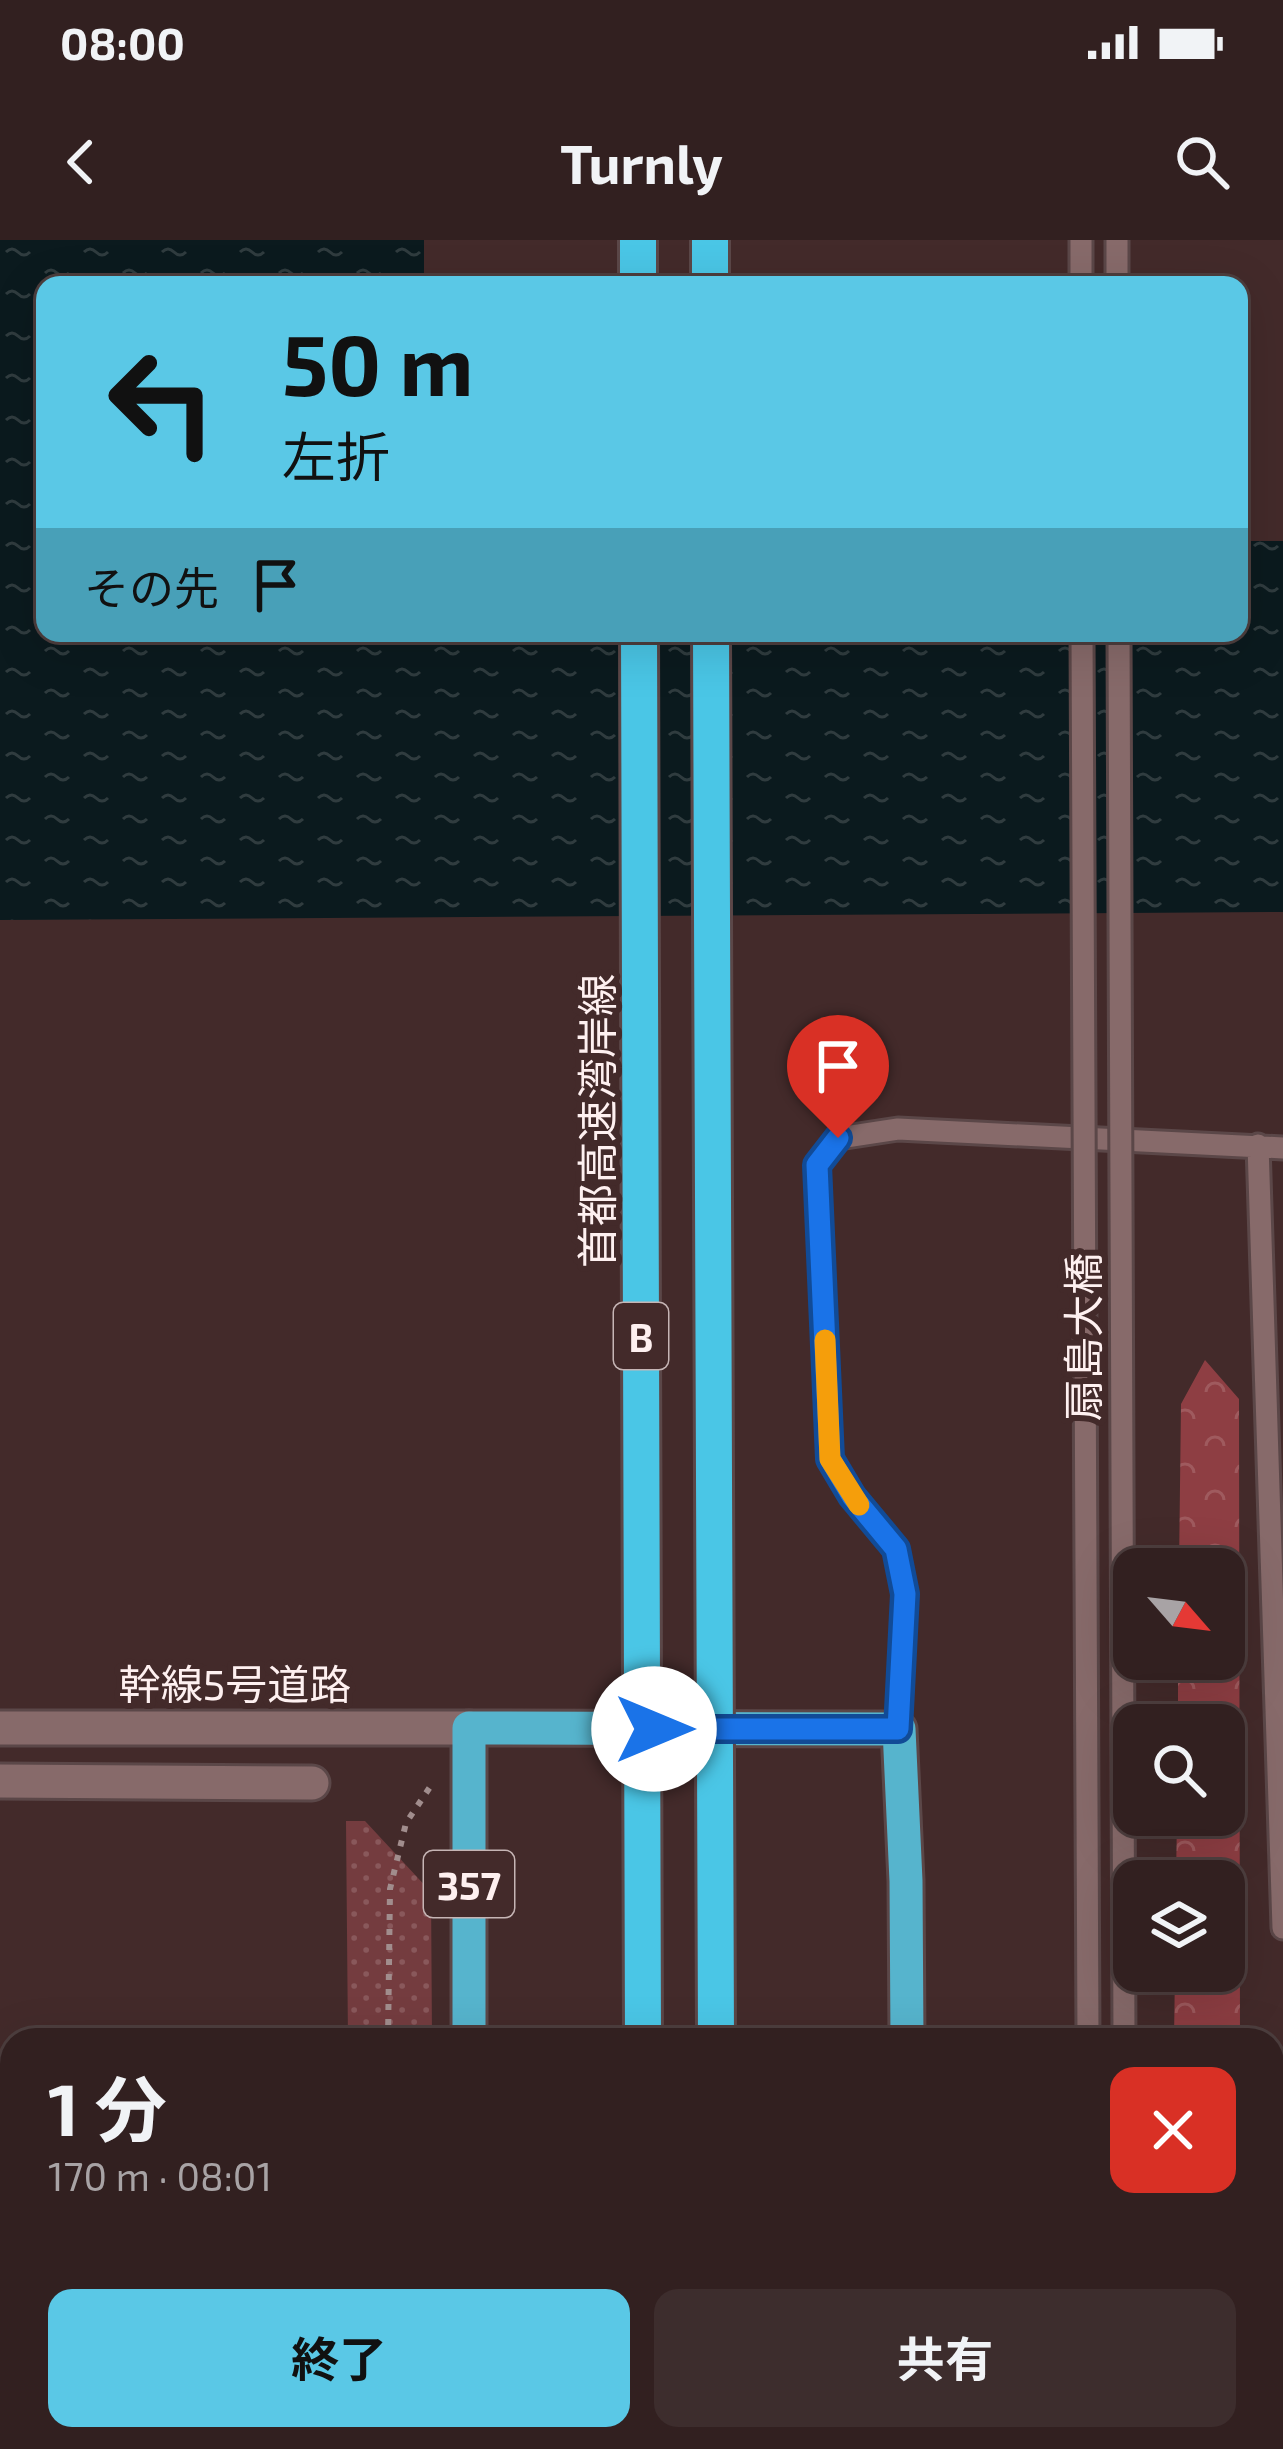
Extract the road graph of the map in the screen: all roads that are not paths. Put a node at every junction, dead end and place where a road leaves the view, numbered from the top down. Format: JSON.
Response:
{"nodes":[{"id":1,"x":638,"y":240,"type":"edge"},
{"id":2,"x":710,"y":240,"type":"edge"},
{"id":3,"x":1081,"y":240,"type":"edge"},
{"id":4,"x":1118,"y":240,"type":"edge"},
{"id":5,"x":638,"y":276,"type":"edge"},
{"id":6,"x":710,"y":276,"type":"edge"},
{"id":7,"x":1081,"y":276,"type":"edge"},
{"id":8,"x":1117,"y":276,"type":"edge"},
{"id":9,"x":639,"y":642,"type":"edge"},
{"id":10,"x":711,"y":642,"type":"edge"},
{"id":11,"x":1082,"y":642,"type":"edge"},
{"id":12,"x":1119,"y":642,"type":"edge"},
{"id":13,"x":1258,"y":1145,"type":"junction"},
{"id":14,"x":1283,"y":1148,"type":"edge"},
{"id":15,"x":0,"y":1728,"type":"edge"},
{"id":16,"x":469,"y":1728,"type":"junction"},
{"id":17,"x":898,"y":1729,"type":"junction"},
{"id":18,"x":0,"y":1781,"type":"edge"},
{"id":19,"x":312,"y":1783,"type":"dead end"},
{"id":20,"x":1283,"y":1928,"type":"edge"},
{"id":21,"x":469,"y":2028,"type":"edge"},
{"id":22,"x":644,"y":2028,"type":"edge"},
{"id":23,"x":716,"y":2028,"type":"edge"},
{"id":24,"x":907,"y":2028,"type":"edge"},
{"id":25,"x":1088,"y":2028,"type":"edge"},
{"id":26,"x":1124,"y":2028,"type":"edge"}],
"edges":[{"from":1,"to":5,"type":"highway"},
{"from":2,"to":6,"type":"highway"},
{"from":3,"to":7,"type":"lane"},
{"from":4,"to":8,"type":"lane"},
{"from":9,"to":22,"type":"highway","name":"首都高速湾岸線","number":"B","bridge":true},
{"from":10,"to":23,"type":"highway","number":"B","bridge":true},
{"from":11,"to":25,"type":"lane","name":"扇島大橋","bridge":true},
{"from":12,"to":26,"type":"lane","name":"扇島大橋","bridge":true},
{"from":13,"to":14,"type":"lane"},
{"from":13,"to":17,"type":"lane"},
{"from":13,"to":20,"type":"lane"},
{"from":15,"to":16,"type":"street","name":"幹線5号道路"},
{"from":16,"to":17,"type":"highway"},
{"from":16,"to":21,"type":"highway","number":"357"},
{"from":17,"to":24,"type":"highway"},
{"from":18,"to":19,"type":"street"}]}
